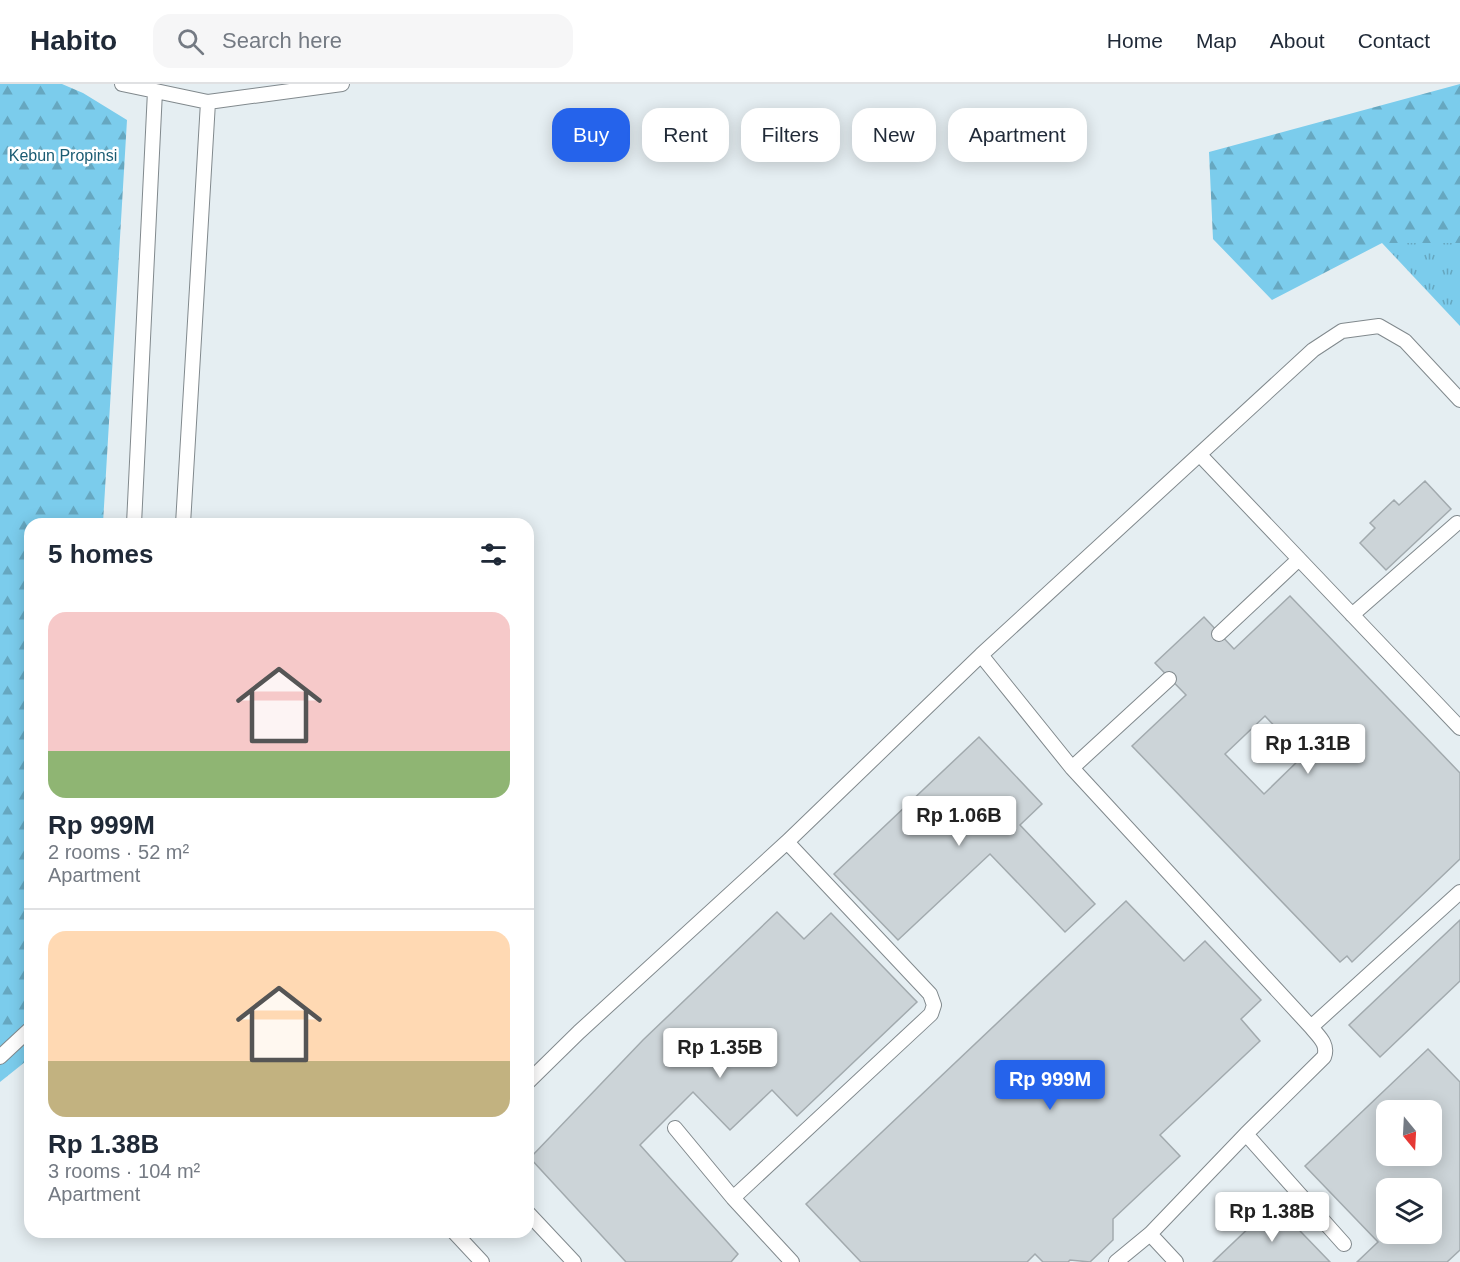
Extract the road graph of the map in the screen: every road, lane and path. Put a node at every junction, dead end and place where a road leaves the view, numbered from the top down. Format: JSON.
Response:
{"nodes":[{"id":1,"x":122,"y":84,"type":"edge"},
{"id":2,"x":342,"y":84,"type":"edge"},
{"id":3,"x":156,"y":91,"type":"junction"},
{"id":4,"x":208,"y":102,"type":"junction"},
{"id":5,"x":1460,"y":400,"type":"edge"},
{"id":6,"x":1200,"y":455,"type":"junction"},
{"id":7,"x":134,"y":518,"type":"edge"},
{"id":8,"x":183,"y":518,"type":"edge"},
{"id":9,"x":1457,"y":523,"type":"dead end"},
{"id":10,"x":1299,"y":559,"type":"junction"},
{"id":11,"x":1352,"y":615,"type":"junction"},
{"id":12,"x":1218,"y":634,"type":"dead end"},
{"id":13,"x":981,"y":655,"type":"junction"},
{"id":14,"x":1169,"y":679,"type":"dead end"},
{"id":15,"x":1460,"y":728,"type":"edge"},
{"id":16,"x":1072,"y":768,"type":"junction"},
{"id":17,"x":787,"y":842,"type":"junction"},
{"id":18,"x":1460,"y":892,"type":"edge"},
{"id":19,"x":1311,"y":1027,"type":"junction"},
{"id":20,"x":24,"y":1035,"type":"edge"},
{"id":21,"x":0,"y":1057,"type":"edge"},
{"id":22,"x":534,"y":1076,"type":"edge"},
{"id":23,"x":675,"y":1128,"type":"dead end"},
{"id":24,"x":1246,"y":1134,"type":"junction"},
{"id":25,"x":733,"y":1198,"type":"junction"},
{"id":26,"x":534,"y":1219,"type":"edge"},
{"id":27,"x":1150,"y":1234,"type":"junction"},
{"id":28,"x":460,"y":1238,"type":"edge"},
{"id":29,"x":1344,"y":1244,"type":"dead end"},
{"id":30,"x":482,"y":1262,"type":"edge"},
{"id":31,"x":574,"y":1262,"type":"edge"},
{"id":32,"x":791,"y":1262,"type":"edge"},
{"id":33,"x":1116,"y":1262,"type":"edge"},
{"id":34,"x":1176,"y":1262,"type":"edge"}],
"edges":[{"from":1,"to":3,"type":"lane"},
{"from":2,"to":4,"type":"lane"},
{"from":3,"to":4,"type":"lane"},
{"from":3,"to":7,"type":"lane"},
{"from":4,"to":8,"type":"lane"},
{"from":5,"to":6,"type":"lane"},
{"from":6,"to":10,"type":"lane"},
{"from":6,"to":13,"type":"lane"},
{"from":9,"to":11,"type":"lane"},
{"from":10,"to":11,"type":"lane"},
{"from":10,"to":12,"type":"lane"},
{"from":11,"to":15,"type":"lane"},
{"from":13,"to":16,"type":"lane"},
{"from":13,"to":17,"type":"lane"},
{"from":14,"to":16,"type":"lane"},
{"from":16,"to":19,"type":"lane"},
{"from":17,"to":22,"type":"lane"},
{"from":17,"to":25,"type":"lane"},
{"from":18,"to":19,"type":"lane"},
{"from":19,"to":24,"type":"lane"},
{"from":20,"to":21,"type":"lane"},
{"from":23,"to":25,"type":"lane"},
{"from":24,"to":27,"type":"lane"},
{"from":24,"to":29,"type":"lane"},
{"from":25,"to":32,"type":"lane"},
{"from":26,"to":31,"type":"lane"},
{"from":27,"to":33,"type":"lane"},
{"from":27,"to":34,"type":"lane"},
{"from":28,"to":30,"type":"lane"}]}
